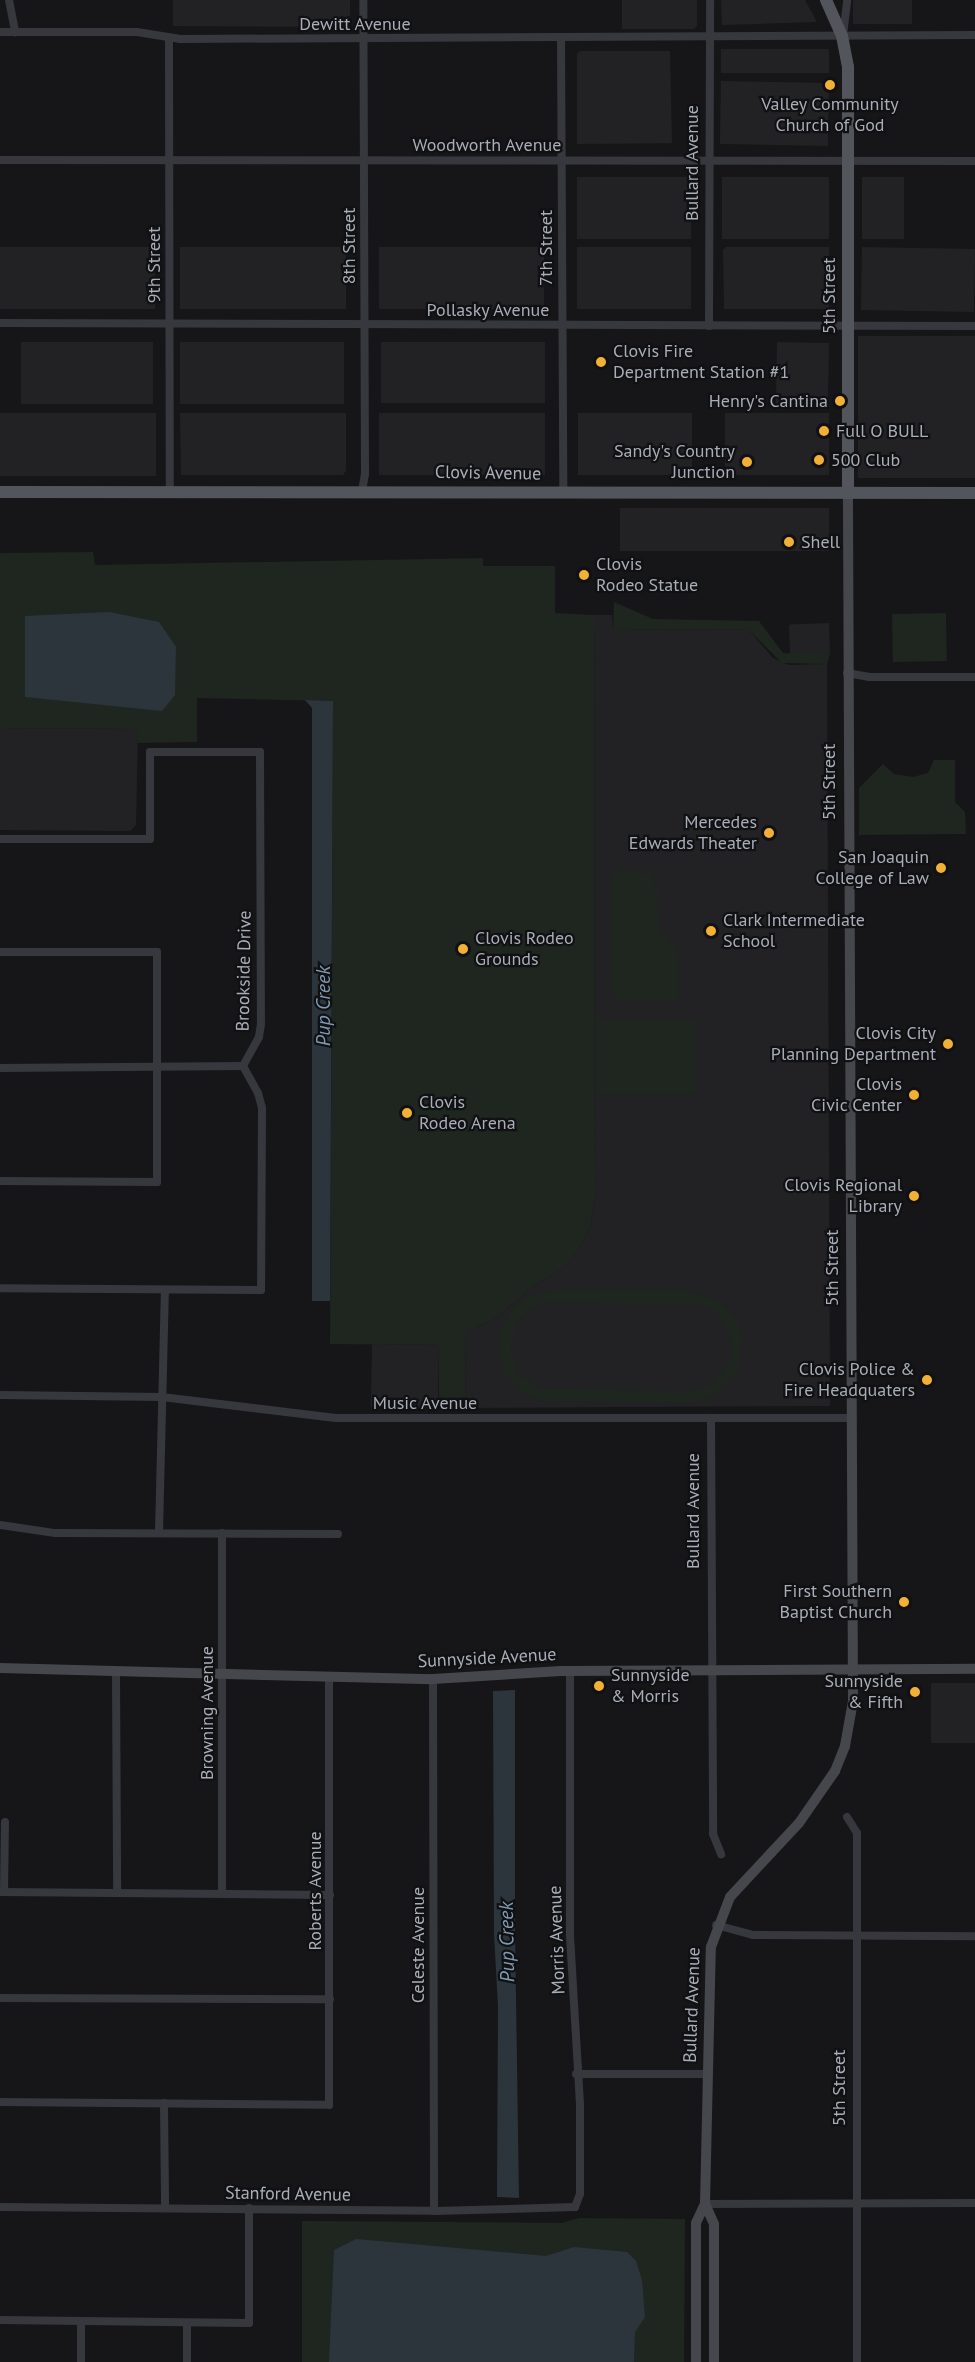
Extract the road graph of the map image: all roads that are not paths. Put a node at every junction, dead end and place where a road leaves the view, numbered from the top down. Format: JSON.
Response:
{"nodes":[{"id":1,"x":9,"y":0,"type":"edge"},
{"id":2,"x":363,"y":0,"type":"edge"},
{"id":3,"x":710,"y":0,"type":"edge"},
{"id":4,"x":826,"y":0,"type":"edge"},
{"id":5,"x":847,"y":0,"type":"edge"},
{"id":6,"x":1,"y":32,"type":"edge"},
{"id":7,"x":15,"y":32,"type":"junction"},
{"id":8,"x":975,"y":35,"type":"edge"},
{"id":9,"x":842,"y":36,"type":"junction"},
{"id":10,"x":364,"y":38,"type":"junction"},
{"id":11,"x":169,"y":39,"type":"junction"},
{"id":12,"x":561,"y":39,"type":"junction"},
{"id":13,"x":710,"y":39,"type":"junction"},
{"id":14,"x":562,"y":159,"type":"junction"},
{"id":15,"x":0,"y":160,"type":"edge"},
{"id":16,"x":364,"y":160,"type":"junction"},
{"id":17,"x":710,"y":160,"type":"junction"},
{"id":18,"x":848,"y":160,"type":"junction"},
{"id":19,"x":169,"y":161,"type":"junction"},
{"id":20,"x":975,"y":161,"type":"edge"},
{"id":21,"x":0,"y":323,"type":"edge"},
{"id":22,"x":364,"y":324,"type":"junction"},
{"id":23,"x":169,"y":325,"type":"junction"},
{"id":24,"x":561,"y":325,"type":"junction"},
{"id":25,"x":709,"y":326,"type":"junction"},
{"id":26,"x":847,"y":326,"type":"junction"},
{"id":27,"x":975,"y":326,"type":"edge"},
{"id":28,"x":170,"y":491,"type":"junction"},
{"id":29,"x":362,"y":491,"type":"junction"},
{"id":30,"x":0,"y":492,"type":"edge"},
{"id":31,"x":563,"y":492,"type":"junction"},
{"id":32,"x":848,"y":493,"type":"junction"},
{"id":33,"x":975,"y":493,"type":"edge"},
{"id":34,"x":847,"y":673,"type":"junction"},
{"id":35,"x":975,"y":677,"type":"edge"},
{"id":36,"x":0,"y":839,"type":"edge"},
{"id":37,"x":0,"y":952,"type":"edge"},
{"id":38,"x":243,"y":1066,"type":"junction"},
{"id":39,"x":157,"y":1067,"type":"junction"},
{"id":40,"x":0,"y":1068,"type":"edge"},
{"id":41,"x":0,"y":1181,"type":"edge"},
{"id":42,"x":0,"y":1288,"type":"edge"},
{"id":43,"x":165,"y":1290,"type":"junction"},
{"id":44,"x":0,"y":1395,"type":"edge"},
{"id":45,"x":162,"y":1397,"type":"junction"},
{"id":46,"x":711,"y":1418,"type":"junction"},
{"id":47,"x":852,"y":1418,"type":"junction"},
{"id":48,"x":0,"y":1525,"type":"edge"},
{"id":49,"x":159,"y":1532,"type":"junction"},
{"id":50,"x":222,"y":1533,"type":"junction"},
{"id":51,"x":338,"y":1534,"type":"dead end"},
{"id":52,"x":0,"y":1668,"type":"edge"},
{"id":53,"x":975,"y":1669,"type":"edge"},
{"id":54,"x":570,"y":1671,"type":"junction"},
{"id":55,"x":712,"y":1671,"type":"junction"},
{"id":56,"x":116,"y":1672,"type":"junction"},
{"id":57,"x":853,"y":1673,"type":"junction"},
{"id":58,"x":222,"y":1676,"type":"junction"},
{"id":59,"x":329,"y":1677,"type":"junction"},
{"id":60,"x":433,"y":1678,"type":"junction"},
{"id":61,"x":847,"y":1817,"type":"dead end"},
{"id":62,"x":5,"y":1822,"type":"dead end"},
{"id":63,"x":721,"y":1854,"type":"dead end"},
{"id":64,"x":2,"y":1892,"type":"edge"},
{"id":65,"x":117,"y":1892,"type":"junction"},
{"id":66,"x":222,"y":1893,"type":"junction"},
{"id":67,"x":330,"y":1894,"type":"junction"},
{"id":68,"x":716,"y":1925,"type":"junction"},
{"id":69,"x":857,"y":1935,"type":"junction"},
{"id":70,"x":975,"y":1936,"type":"edge"},
{"id":71,"x":0,"y":1998,"type":"edge"},
{"id":72,"x":330,"y":1999,"type":"junction"},
{"id":73,"x":576,"y":2074,"type":"junction"},
{"id":74,"x":708,"y":2074,"type":"junction"},
{"id":75,"x":0,"y":2102,"type":"edge"},
{"id":76,"x":164,"y":2103,"type":"junction"},
{"id":77,"x":975,"y":2203,"type":"edge"},
{"id":78,"x":705,"y":2204,"type":"junction"},
{"id":79,"x":857,"y":2204,"type":"junction"},
{"id":80,"x":0,"y":2207,"type":"edge"},
{"id":81,"x":165,"y":2207,"type":"junction"},
{"id":82,"x":575,"y":2207,"type":"joint"},
{"id":83,"x":249,"y":2208,"type":"junction"},
{"id":84,"x":434,"y":2211,"type":"junction"},
{"id":85,"x":0,"y":2320,"type":"edge"},
{"id":86,"x":81,"y":2321,"type":"junction"},
{"id":87,"x":187,"y":2323,"type":"junction"},
{"id":88,"x":81,"y":2362,"type":"edge"},
{"id":89,"x":187,"y":2362,"type":"edge"},
{"id":90,"x":696,"y":2362,"type":"edge"},
{"id":91,"x":714,"y":2362,"type":"edge"},
{"id":92,"x":857,"y":2362,"type":"edge"}],
"edges":[{"from":1,"to":7,"type":"street"},
{"from":2,"to":10,"type":"street","name":"8th Street"},
{"from":3,"to":13,"type":"street","name":"Bullard Avenue"},
{"from":4,"to":9,"type":"main road"},
{"from":5,"to":9,"type":"street","name":"5th Street"},
{"from":6,"to":7,"type":"street","name":"Dewitt Avenue"},
{"from":7,"to":11,"type":"street","name":"Dewitt Avenue"},
{"from":8,"to":9,"type":"street","name":"Dewitt Avenue"},
{"from":9,"to":13,"type":"street","name":"Dewitt Avenue"},
{"from":9,"to":18,"type":"main road","name":"5th Street"},
{"from":10,"to":11,"type":"street","name":"Dewitt Avenue"},
{"from":10,"to":12,"type":"street","name":"Dewitt Avenue"},
{"from":10,"to":16,"type":"street","name":"8th Street"},
{"from":11,"to":19,"type":"street","name":"9th Street"},
{"from":12,"to":13,"type":"street","name":"Dewitt Avenue"},
{"from":12,"to":14,"type":"street","name":"7th Street"},
{"from":13,"to":17,"type":"street","name":"Bullard Avenue"},
{"from":14,"to":16,"type":"street","name":"Woodworth Avenue"},
{"from":14,"to":17,"type":"street","name":"Woodworth Avenue"},
{"from":14,"to":24,"type":"street","name":"7th Street"},
{"from":15,"to":19,"type":"street","name":"Woodworth Avenue"},
{"from":16,"to":19,"type":"street","name":"Woodworth Avenue"},
{"from":16,"to":22,"type":"street","name":"8th Street"},
{"from":17,"to":18,"type":"street","name":"Woodworth Avenue"},
{"from":17,"to":25,"type":"street","name":"Bullard Avenue"},
{"from":18,"to":20,"type":"street","name":"Woodworth Avenue"},
{"from":18,"to":26,"type":"main road","name":"5th Street"},
{"from":19,"to":23,"type":"street","name":"9th Street"},
{"from":21,"to":23,"type":"street","name":"Pollasky Avenue"},
{"from":22,"to":23,"type":"street","name":"Pollasky Avenue"},
{"from":22,"to":24,"type":"street","name":"Pollasky Avenue"},
{"from":22,"to":29,"type":"street","name":"8th Street"},
{"from":23,"to":28,"type":"street","name":"9th Street"},
{"from":24,"to":25,"type":"street","name":"Pollasky Avenue"},
{"from":24,"to":31,"type":"street","name":"7th Street"},
{"from":25,"to":26,"type":"street","name":"Pollasky Avenue"},
{"from":26,"to":27,"type":"street","name":"Pollasky Avenue"},
{"from":26,"to":32,"type":"main road","name":"5th Street"},
{"from":28,"to":29,"type":"main road","name":"Clovis Avenue"},
{"from":28,"to":30,"type":"main road","name":"Clovis Avenue"},
{"from":29,"to":31,"type":"main road","name":"Clovis Avenue"},
{"from":31,"to":32,"type":"main road","name":"Clovis Avenue"},
{"from":32,"to":33,"type":"main road","name":"Clovis Avenue"},
{"from":32,"to":34,"type":"main road","name":"5th Street"},
{"from":34,"to":35,"type":"street"},
{"from":34,"to":47,"type":"main road","name":"5th Street"},
{"from":36,"to":38,"type":"street","name":"Brookside Drive"},
{"from":37,"to":39,"type":"street"},
{"from":38,"to":39,"type":"street"},
{"from":38,"to":43,"type":"street"},
{"from":39,"to":40,"type":"street"},
{"from":39,"to":41,"type":"street"},
{"from":42,"to":43,"type":"street"},
{"from":43,"to":45,"type":"street"},
{"from":44,"to":45,"type":"street","name":"Music Avenue"},
{"from":45,"to":46,"type":"street","name":"Music Avenue"},
{"from":45,"to":49,"type":"street"},
{"from":46,"to":47,"type":"street","name":"Music Avenue"},
{"from":46,"to":55,"type":"street","name":"Bullard Avenue"},
{"from":47,"to":57,"type":"main road","name":"5th Street"},
{"from":48,"to":49,"type":"street"},
{"from":49,"to":50,"type":"street"},
{"from":50,"to":51,"type":"street"},
{"from":50,"to":58,"type":"street","name":"Browning Avenue"},
{"from":52,"to":56,"type":"main road","name":"Sunnyside Avenue"},
{"from":53,"to":57,"type":"main road","name":"Sunnyside Avenue"},
{"from":54,"to":55,"type":"main road","name":"Sunnyside Avenue"},
{"from":54,"to":60,"type":"main road","name":"Sunnyside Avenue"},
{"from":54,"to":73,"type":"street","name":"Morris Avenue"},
{"from":55,"to":57,"type":"main road","name":"Sunnyside Avenue"},
{"from":55,"to":63,"type":"street","name":"Bullard Avenue"},
{"from":56,"to":58,"type":"main road","name":"Sunnyside Avenue"},
{"from":56,"to":65,"type":"street"},
{"from":57,"to":68,"type":"main road","name":"Bullard Avenue"},
{"from":58,"to":59,"type":"main road","name":"Sunnyside Avenue"},
{"from":58,"to":66,"type":"street","name":"Browning Avenue"},
{"from":59,"to":60,"type":"main road","name":"Sunnyside Avenue"},
{"from":59,"to":67,"type":"street","name":"Roberts Avenue"},
{"from":60,"to":84,"type":"street","name":"Celeste Avenue"},
{"from":61,"to":69,"type":"street","name":"5th Street"},
{"from":62,"to":64,"type":"street"},
{"from":64,"to":65,"type":"street"},
{"from":65,"to":66,"type":"street"},
{"from":66,"to":67,"type":"street"},
{"from":67,"to":72,"type":"street","name":"Roberts Avenue"},
{"from":68,"to":69,"type":"street"},
{"from":68,"to":74,"type":"main road","name":"Bullard Avenue"},
{"from":69,"to":70,"type":"street"},
{"from":69,"to":79,"type":"street","name":"5th Street"},
{"from":71,"to":72,"type":"street"},
{"from":72,"to":76,"type":"street","name":"Roberts Avenue"},
{"from":73,"to":74,"type":"street"},
{"from":73,"to":82,"type":"street","name":"Morris Avenue"},
{"from":74,"to":78,"type":"main road","name":"Bullard Avenue"},
{"from":75,"to":76,"type":"street"},
{"from":76,"to":81,"type":"street"},
{"from":77,"to":79,"type":"street"},
{"from":78,"to":79,"type":"street"},
{"from":78,"to":90,"type":"main road","name":"Bullard Avenue"},
{"from":78,"to":91,"type":"main road","name":"Bullard Avenue"},
{"from":79,"to":92,"type":"street","name":"5th Street"},
{"from":80,"to":81,"type":"street","name":"Stanford Avenue"},
{"from":81,"to":83,"type":"street","name":"Stanford Avenue"},
{"from":82,"to":84,"type":"street","name":"Stanford Avenue"},
{"from":83,"to":84,"type":"street","name":"Stanford Avenue"},
{"from":83,"to":87,"type":"street"},
{"from":85,"to":86,"type":"street"},
{"from":86,"to":87,"type":"street"},
{"from":86,"to":88,"type":"street"},
{"from":87,"to":89,"type":"street"}]}
